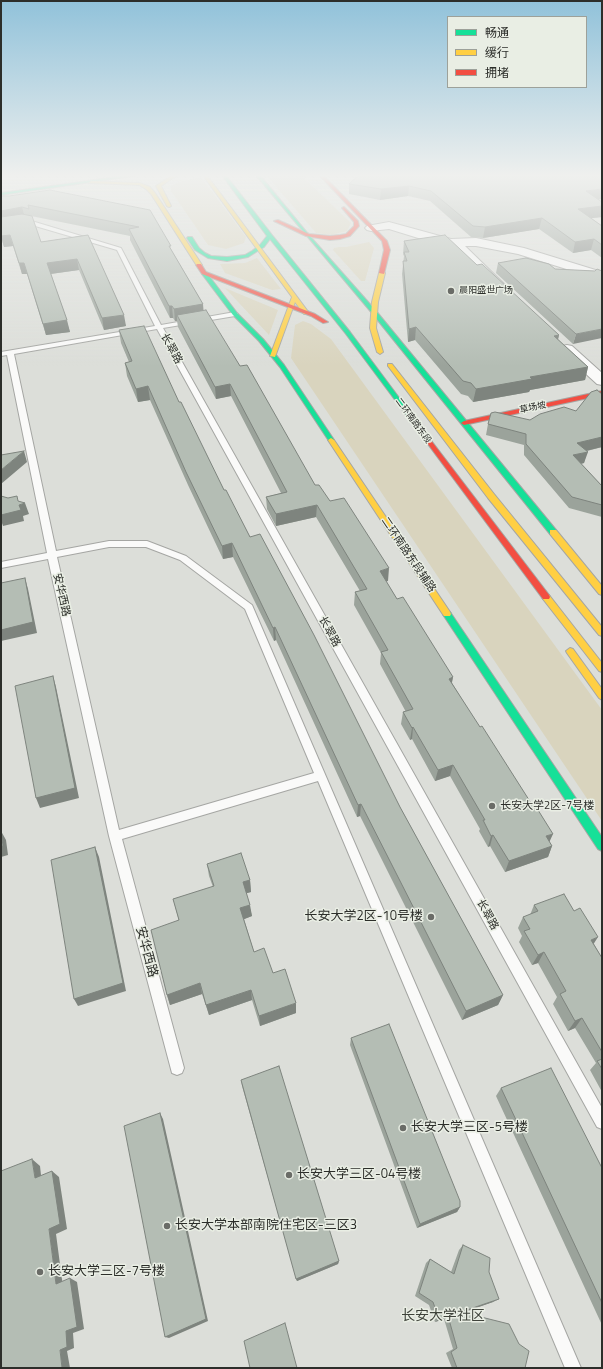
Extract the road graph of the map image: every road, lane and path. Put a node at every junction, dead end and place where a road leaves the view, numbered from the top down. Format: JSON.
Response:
{"nodes":[{"id":1,"x":82,"y":238,"type":"edge"},
{"id":2,"x":182,"y":238,"type":"edge"},
{"id":3,"x":190,"y":238,"type":"edge"},
{"id":4,"x":251,"y":238,"type":"edge"},
{"id":5,"x":267,"y":238,"type":"edge"},
{"id":6,"x":269,"y":238,"type":"edge"},
{"id":7,"x":269,"y":238,"type":"edge"},
{"id":8,"x":310,"y":238,"type":"edge"},
{"id":9,"x":381,"y":238,"type":"edge"},
{"id":10,"x":433,"y":238,"type":"edge"},
{"id":11,"x":450,"y":243,"type":"junction"},
{"id":12,"x":259,"y":248,"type":"junction"},
{"id":13,"x":204,"y":273,"type":"junction"},
{"id":14,"x":602,"y":276,"type":"edge"},
{"id":15,"x":510,"y":295,"type":"edge"},
{"id":16,"x":294,"y":298,"type":"junction"},
{"id":17,"x":291,"y":307,"type":"junction"},
{"id":18,"x":306,"y":312,"type":"junction"},
{"id":19,"x":374,"y":312,"type":"junction"},
{"id":20,"x":235,"y":314,"type":"junction"},
{"id":21,"x":159,"y":327,"type":"junction"},
{"id":22,"x":364,"y":332,"type":"dead end"},
{"id":23,"x":556,"y":338,"type":"edge"},
{"id":24,"x":380,"y":352,"type":"junction"},
{"id":25,"x":5,"y":354,"type":"edge"},
{"id":26,"x":274,"y":356,"type":"junction"},
{"id":27,"x":359,"y":363,"type":"dead end"},
{"id":28,"x":602,"y":381,"type":"edge"},
{"id":29,"x":386,"y":384,"type":"junction"},
{"id":30,"x":602,"y":393,"type":"edge"},
{"id":31,"x":464,"y":423,"type":"junction"},
{"id":32,"x":52,"y":555,"type":"junction"},
{"id":33,"x":1,"y":565,"type":"edge"},
{"id":34,"x":602,"y":592,"type":"edge"},
{"id":35,"x":602,"y":633,"type":"edge"},
{"id":36,"x":566,"y":646,"type":"dead end"},
{"id":37,"x":602,"y":669,"type":"edge"},
{"id":38,"x":602,"y":696,"type":"edge"},
{"id":39,"x":320,"y":776,"type":"junction"},
{"id":40,"x":114,"y":836,"type":"junction"},
{"id":41,"x":602,"y":846,"type":"edge"},
{"id":42,"x":177,"y":1068,"type":"dead end"},
{"id":43,"x":602,"y":1122,"type":"edge"},
{"id":44,"x":573,"y":1368,"type":"edge"}],
"edges":[{"from":1,"to":21,"type":"lane","name":"长翠路"},
{"from":2,"to":13,"type":"main road","name":"二环南路东段辅路"},
{"from":3,"to":12,"type":"main road"},
{"from":4,"to":12,"type":"main road"},
{"from":5,"to":12,"type":"main road"},
{"from":6,"to":18,"type":"main road"},
{"from":7,"to":29,"type":"main road","name":"二环南路东段"},
{"from":8,"to":19,"type":"main road"},
{"from":9,"to":19,"type":"main road"},
{"from":10,"to":11,"type":"street"},
{"from":11,"to":14,"type":"street"},
{"from":11,"to":15,"type":"street"},
{"from":12,"to":16,"type":"main road"},
{"from":13,"to":17,"type":"main road"},
{"from":13,"to":20,"type":"main road","name":"二环南路东段辅路"},
{"from":16,"to":17,"type":"main road"},
{"from":16,"to":18,"type":"main road"},
{"from":17,"to":18,"type":"main road"},
{"from":17,"to":26,"type":"main road"},
{"from":19,"to":24,"type":"main road"},
{"from":19,"to":31,"type":"main road"},
{"from":20,"to":21,"type":"lane"},
{"from":20,"to":26,"type":"main road","name":"二环南路东段辅路"},
{"from":21,"to":25,"type":"lane"},
{"from":21,"to":43,"type":"lane","name":"长翠路"},
{"from":22,"to":24,"type":"main road","name":"二环南路东段"},
{"from":23,"to":28,"type":"street"},
{"from":24,"to":35,"type":"main road","name":"二环南路东段"},
{"from":25,"to":32,"type":"lane","name":"安华西路"},
{"from":26,"to":41,"type":"main road","name":"二环南路东段辅路"},
{"from":27,"to":29,"type":"main road"},
{"from":29,"to":37,"type":"main road","name":"二环南路东段"},
{"from":30,"to":31,"type":"main road","name":"草场坡"},
{"from":31,"to":34,"type":"main road"},
{"from":32,"to":33,"type":"lane"},
{"from":32,"to":39,"type":"lane"},
{"from":32,"to":40,"type":"lane","name":"安华西路"},
{"from":36,"to":38,"type":"main road"},
{"from":39,"to":40,"type":"lane"},
{"from":39,"to":44,"type":"lane"},
{"from":40,"to":42,"type":"lane","name":"安华西路"}]}
